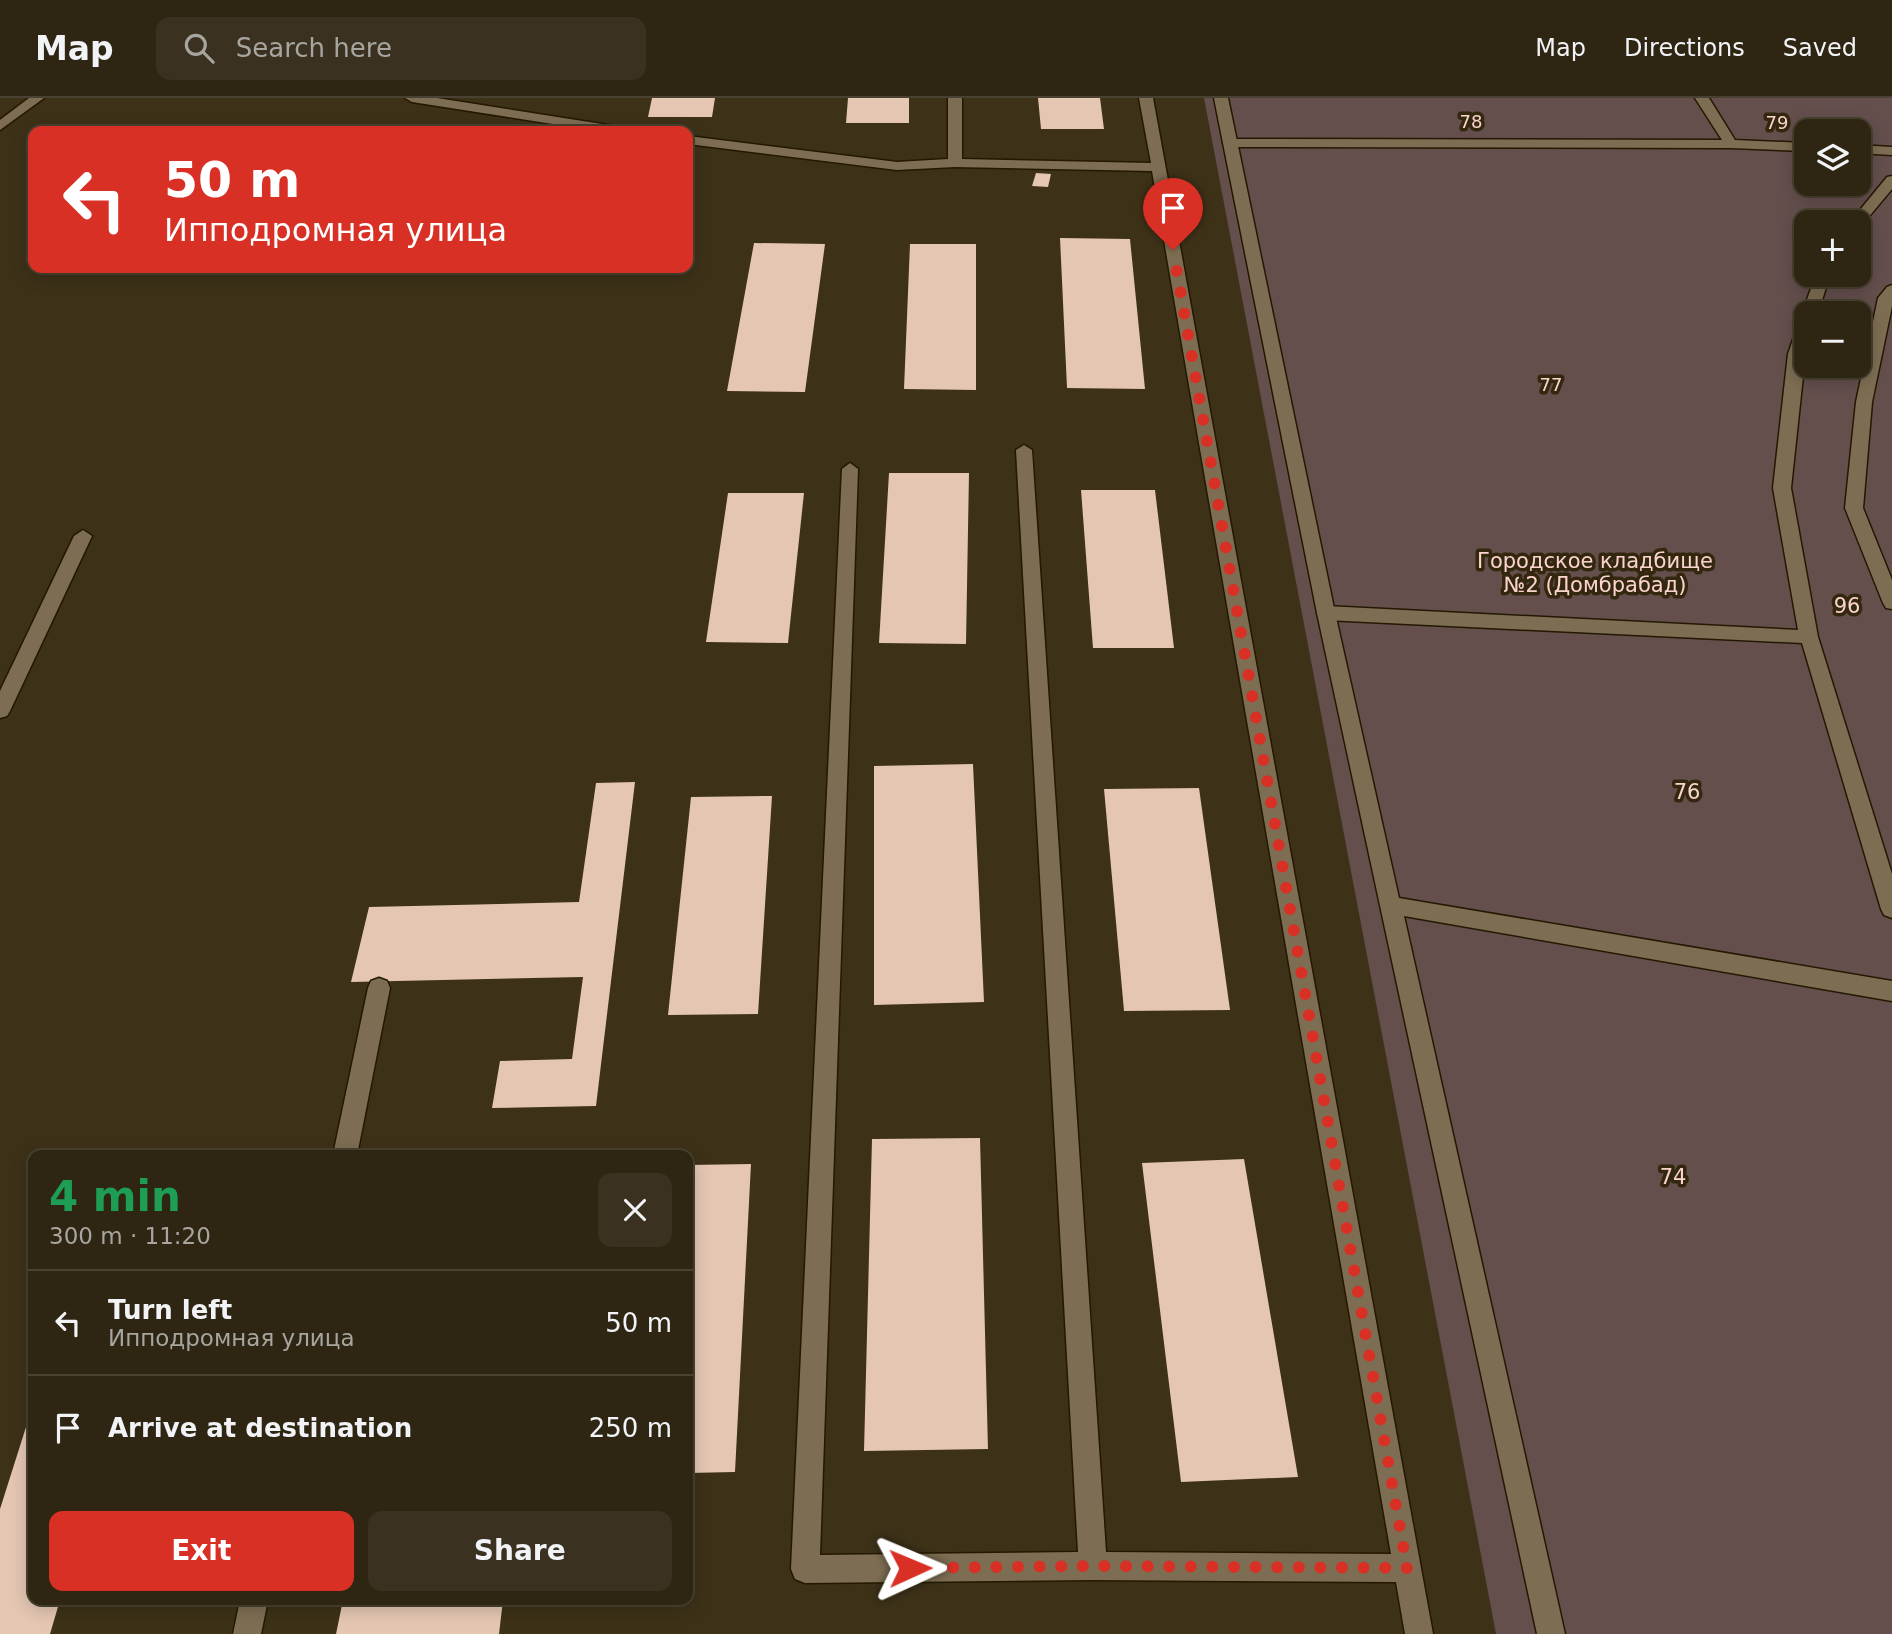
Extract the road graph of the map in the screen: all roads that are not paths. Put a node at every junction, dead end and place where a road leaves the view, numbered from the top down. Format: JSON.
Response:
{"nodes":[{"id":1,"x":37,"y":98,"type":"edge"},
{"id":2,"x":412,"y":98,"type":"edge"},
{"id":3,"x":955,"y":98,"type":"edge"},
{"id":4,"x":1146,"y":98,"type":"edge"},
{"id":5,"x":1221,"y":98,"type":"edge"},
{"id":6,"x":1702,"y":98,"type":"edge"},
{"id":7,"x":0,"y":126,"type":"edge"},
{"id":8,"x":589,"y":126,"type":"edge"},
{"id":9,"x":693,"y":141,"type":"edge"},
{"id":10,"x":1230,"y":143,"type":"junction"},
{"id":11,"x":1731,"y":145,"type":"junction"},
{"id":12,"x":1794,"y":147,"type":"edge"},
{"id":13,"x":1871,"y":149,"type":"edge"},
{"id":14,"x":1892,"y":150,"type":"edge"},
{"id":15,"x":955,"y":163,"type":"junction"},
{"id":16,"x":1158,"y":167,"type":"junction"},
{"id":17,"x":1892,"y":180,"type":"edge"},
{"id":18,"x":1867,"y":210,"type":"edge"},
{"id":19,"x":1892,"y":290,"type":"edge"},
{"id":20,"x":1794,"y":375,"type":"edge"},
{"id":21,"x":1024,"y":450,"type":"dead end"},
{"id":22,"x":850,"y":469,"type":"dead end"},
{"id":23,"x":82,"y":536,"type":"dead end"},
{"id":24,"x":1892,"y":603,"type":"edge"},
{"id":25,"x":1326,"y":613,"type":"junction"},
{"id":26,"x":1809,"y":637,"type":"junction"},
{"id":27,"x":0,"y":711,"type":"edge"},
{"id":28,"x":1389,"y":905,"type":"junction"},
{"id":29,"x":1892,"y":909,"type":"edge"},
{"id":30,"x":379,"y":988,"type":"dead end"},
{"id":31,"x":1892,"y":991,"type":"edge"},
{"id":32,"x":346,"y":1150,"type":"edge"},
{"id":33,"x":1093,"y":1566,"type":"junction"},
{"id":34,"x":1407,"y":1568,"type":"junction"},
{"id":35,"x":253,"y":1605,"type":"edge"},
{"id":36,"x":247,"y":1634,"type":"edge"},
{"id":37,"x":1419,"y":1634,"type":"edge"},
{"id":38,"x":1551,"y":1634,"type":"edge"}],
"edges":[{"from":1,"to":7,"type":"street"},
{"from":2,"to":8,"type":"street"},
{"from":3,"to":15,"type":"street"},
{"from":4,"to":16,"type":"street"},
{"from":5,"to":10,"type":"street"},
{"from":6,"to":11,"type":"street"},
{"from":9,"to":15,"type":"street"},
{"from":10,"to":11,"type":"street"},
{"from":10,"to":25,"type":"street"},
{"from":11,"to":12,"type":"street"},
{"from":13,"to":14,"type":"street"},
{"from":15,"to":16,"type":"street"},
{"from":16,"to":34,"type":"street"},
{"from":17,"to":18,"type":"street"},
{"from":19,"to":24,"type":"street"},
{"from":20,"to":26,"type":"street"},
{"from":21,"to":33,"type":"street"},
{"from":22,"to":33,"type":"street"},
{"from":23,"to":27,"type":"street"},
{"from":25,"to":26,"type":"street"},
{"from":25,"to":28,"type":"street"},
{"from":26,"to":29,"type":"street"},
{"from":28,"to":31,"type":"street"},
{"from":28,"to":38,"type":"street"},
{"from":30,"to":32,"type":"street"},
{"from":33,"to":34,"type":"street"},
{"from":34,"to":37,"type":"street"},
{"from":35,"to":36,"type":"street"}]}
